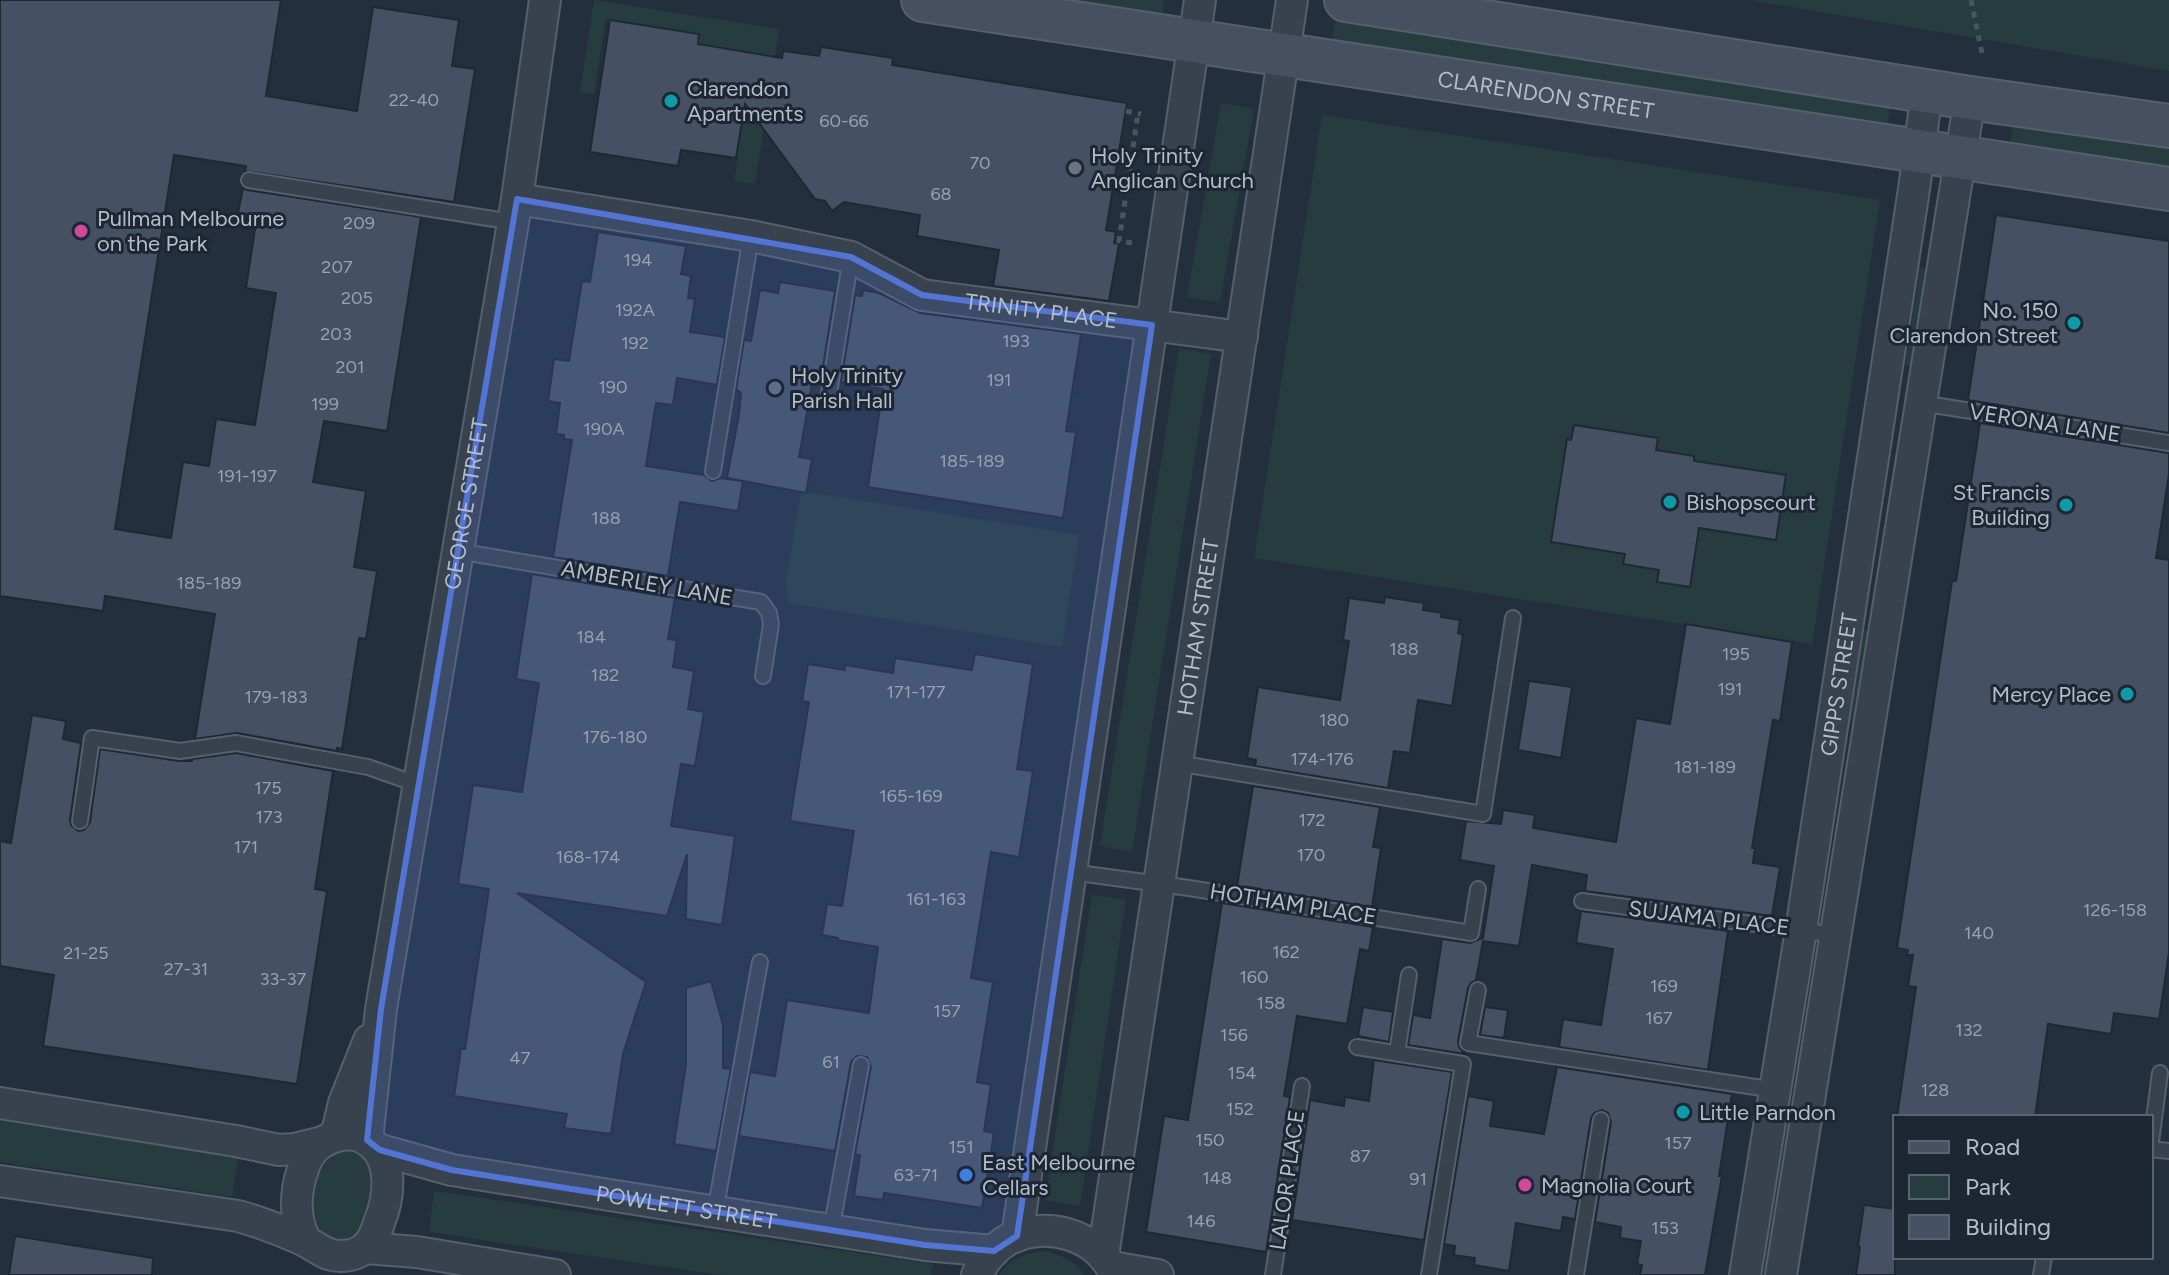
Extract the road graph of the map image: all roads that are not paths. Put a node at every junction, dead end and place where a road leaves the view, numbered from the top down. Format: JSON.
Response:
{"nodes":[{"id":1,"x":545,"y":0,"type":"edge"},
{"id":2,"x":923,"y":0,"type":"edge"},
{"id":3,"x":1292,"y":0,"type":"edge"},
{"id":4,"x":1346,"y":0,"type":"edge"},
{"id":5,"x":1197,"y":20,"type":"edge"},
{"id":6,"x":1283,"y":55,"type":"junction"},
{"id":7,"x":1927,"y":91,"type":"junction"},
{"id":8,"x":1970,"y":98,"type":"junction"},
{"id":9,"x":2169,"y":126,"type":"edge"},
{"id":10,"x":1919,"y":151,"type":"junction"},
{"id":11,"x":1960,"y":156,"type":"junction"},
{"id":12,"x":249,"y":180,"type":"dead end"},
{"id":13,"x":2169,"y":189,"type":"edge"},
{"id":14,"x":515,"y":210,"type":"junction"},
{"id":15,"x":751,"y":236,"type":"junction"},
{"id":16,"x":1904,"y":249,"type":"junction"},
{"id":17,"x":1945,"y":256,"type":"junction"},
{"id":18,"x":851,"y":257,"type":"junction"},
{"id":19,"x":1152,"y":325,"type":"junction"},
{"id":20,"x":1242,"y":337,"type":"junction"},
{"id":21,"x":1882,"y":397,"type":"junction"},
{"id":22,"x":828,"y":399,"type":"dead end"},
{"id":23,"x":1921,"y":403,"type":"junction"},
{"id":24,"x":2169,"y":443,"type":"edge"},
{"id":25,"x":713,"y":471,"type":"dead end"},
{"id":26,"x":457,"y":551,"type":"junction"},
{"id":27,"x":1513,"y":618,"type":"dead end"},
{"id":28,"x":763,"y":676,"type":"dead end"},
{"id":29,"x":1830,"y":736,"type":"junction"},
{"id":30,"x":1867,"y":743,"type":"junction"},
{"id":31,"x":1177,"y":763,"type":"junction"},
{"id":32,"x":420,"y":785,"type":"junction"},
{"id":33,"x":80,"y":821,"type":"dead end"},
{"id":34,"x":1071,"y":872,"type":"junction"},
{"id":35,"x":1159,"y":883,"type":"junction"},
{"id":36,"x":1478,"y":889,"type":"dead end"},
{"id":37,"x":1582,"y":901,"type":"dead end"},
{"id":38,"x":1801,"y":930,"type":"junction"},
{"id":39,"x":1836,"y":935,"type":"junction"},
{"id":40,"x":760,"y":962,"type":"dead end"},
{"id":41,"x":1409,"y":975,"type":"dead end"},
{"id":42,"x":1478,"y":990,"type":"dead end"},
{"id":43,"x":381,"y":1009,"type":"junction"},
{"id":44,"x":1357,"y":1047,"type":"dead end"},
{"id":45,"x":1397,"y":1053,"type":"junction"},
{"id":46,"x":861,"y":1065,"type":"dead end"},
{"id":47,"x":2160,"y":1073,"type":"dead end"},
{"id":48,"x":1302,"y":1086,"type":"dead end"},
{"id":49,"x":1775,"y":1090,"type":"junction"},
{"id":50,"x":1809,"y":1097,"type":"junction"},
{"id":51,"x":0,"y":1103,"type":"edge"},
{"id":52,"x":1601,"y":1120,"type":"dead end"},
{"id":53,"x":2153,"y":1127,"type":"edge"},
{"id":54,"x":328,"y":1139,"type":"junction"},
{"id":55,"x":374,"y":1145,"type":"junction"},
{"id":56,"x":0,"y":1181,"type":"edge"},
{"id":57,"x":715,"y":1212,"type":"junction"},
{"id":58,"x":831,"y":1231,"type":"junction"},
{"id":59,"x":996,"y":1254,"type":"edge"},
{"id":60,"x":313,"y":1255,"type":"edge"},
{"id":61,"x":355,"y":1259,"type":"edge"},
{"id":62,"x":1110,"y":1266,"type":"edge"},
{"id":63,"x":555,"y":1275,"type":"edge"},
{"id":64,"x":1158,"y":1275,"type":"edge"},
{"id":65,"x":1273,"y":1275,"type":"edge"},
{"id":66,"x":1429,"y":1275,"type":"edge"},
{"id":67,"x":1576,"y":1275,"type":"edge"},
{"id":68,"x":1745,"y":1275,"type":"edge"},
{"id":69,"x":1781,"y":1275,"type":"edge"}],
"edges":[{"from":1,"to":14,"type":"street","name":"GEORGE STREET"},
{"from":2,"to":5,"type":"street","name":"CLARENDON STREET"},
{"from":3,"to":6,"type":"street","name":"HOTHAM STREET"},
{"from":4,"to":7,"type":"street"},
{"from":5,"to":6,"type":"street","name":"CLARENDON STREET"},
{"from":5,"to":19,"type":"street"},
{"from":6,"to":10,"type":"street","name":"CLARENDON STREET"},
{"from":6,"to":20,"type":"street","name":"HOTHAM STREET"},
{"from":7,"to":8,"type":"street"},
{"from":7,"to":10,"type":"street","name":"GIPPS STREET"},
{"from":8,"to":9,"type":"street"},
{"from":8,"to":11,"type":"street","name":"GIPPS STREET"},
{"from":10,"to":11,"type":"street","name":"CLARENDON STREET"},
{"from":10,"to":16,"type":"street","name":"GIPPS STREET"},
{"from":11,"to":13,"type":"street","name":"CLARENDON STREET"},
{"from":11,"to":17,"type":"street","name":"GIPPS STREET"},
{"from":12,"to":14,"type":"lane"},
{"from":14,"to":15,"type":"street","name":"TRINITY PLACE"},
{"from":14,"to":26,"type":"street","name":"GEORGE STREET"},
{"from":15,"to":18,"type":"street","name":"TRINITY PLACE"},
{"from":15,"to":25,"type":"lane"},
{"from":16,"to":17,"type":"street"},
{"from":16,"to":21,"type":"street","name":"GIPPS STREET"},
{"from":17,"to":23,"type":"street","name":"GIPPS STREET"},
{"from":18,"to":19,"type":"street","name":"TRINITY PLACE"},
{"from":18,"to":22,"type":"lane"},
{"from":19,"to":20,"type":"street","name":"TRINITY PLACE"},
{"from":19,"to":34,"type":"street"},
{"from":20,"to":31,"type":"street","name":"HOTHAM STREET"},
{"from":21,"to":23,"type":"street"},
{"from":21,"to":29,"type":"street","name":"GIPPS STREET"},
{"from":23,"to":24,"type":"lane","name":"VERONA LANE"},
{"from":23,"to":30,"type":"street","name":"GIPPS STREET"},
{"from":26,"to":28,"type":"lane","name":"AMBERLEY LANE"},
{"from":26,"to":32,"type":"street","name":"GEORGE STREET"},
{"from":27,"to":31,"type":"lane"},
{"from":29,"to":30,"type":"street"},
{"from":29,"to":38,"type":"street","name":"GIPPS STREET"},
{"from":30,"to":39,"type":"street","name":"GIPPS STREET"},
{"from":31,"to":35,"type":"street","name":"HOTHAM STREET"},
{"from":32,"to":33,"type":"lane"},
{"from":32,"to":43,"type":"street","name":"GEORGE STREET"},
{"from":34,"to":35,"type":"lane","name":"HOTHAM PLACE"},
{"from":34,"to":59,"type":"street"},
{"from":35,"to":36,"type":"lane","name":"HOTHAM PLACE"},
{"from":35,"to":62,"type":"street","name":"HOTHAM STREET"},
{"from":37,"to":38,"type":"lane","name":"SUJAMA PLACE"},
{"from":38,"to":39,"type":"lane","name":"SUJAMA PLACE"},
{"from":38,"to":49,"type":"street","name":"GIPPS STREET"},
{"from":39,"to":50,"type":"street","name":"GIPPS STREET"},
{"from":40,"to":57,"type":"lane"},
{"from":41,"to":45,"type":"lane"},
{"from":42,"to":49,"type":"lane"},
{"from":43,"to":54,"type":"street","name":"GEORGE STREET"},
{"from":43,"to":55,"type":"street","name":"GEORGE STREET"},
{"from":44,"to":45,"type":"lane"},
{"from":45,"to":66,"type":"lane"},
{"from":46,"to":58,"type":"lane"},
{"from":47,"to":53,"type":"lane"},
{"from":48,"to":65,"type":"lane","name":"LALOR PLACE"},
{"from":49,"to":50,"type":"street"},
{"from":49,"to":68,"type":"street","name":"GIPPS STREET"},
{"from":50,"to":69,"type":"street","name":"GIPPS STREET"},
{"from":51,"to":54,"type":"street"},
{"from":52,"to":67,"type":"lane"},
{"from":54,"to":55,"type":"street"},
{"from":54,"to":60,"type":"street"},
{"from":55,"to":57,"type":"street","name":"POWLETT STREET"},
{"from":55,"to":61,"type":"street"},
{"from":56,"to":60,"type":"street"},
{"from":57,"to":58,"type":"street","name":"POWLETT STREET"},
{"from":58,"to":59,"type":"street","name":"POWLETT STREET"},
{"from":59,"to":62,"type":"street","name":"POWLETT STREET"},
{"from":60,"to":61,"type":"street"},
{"from":61,"to":63,"type":"street"},
{"from":62,"to":64,"type":"street"}]}
